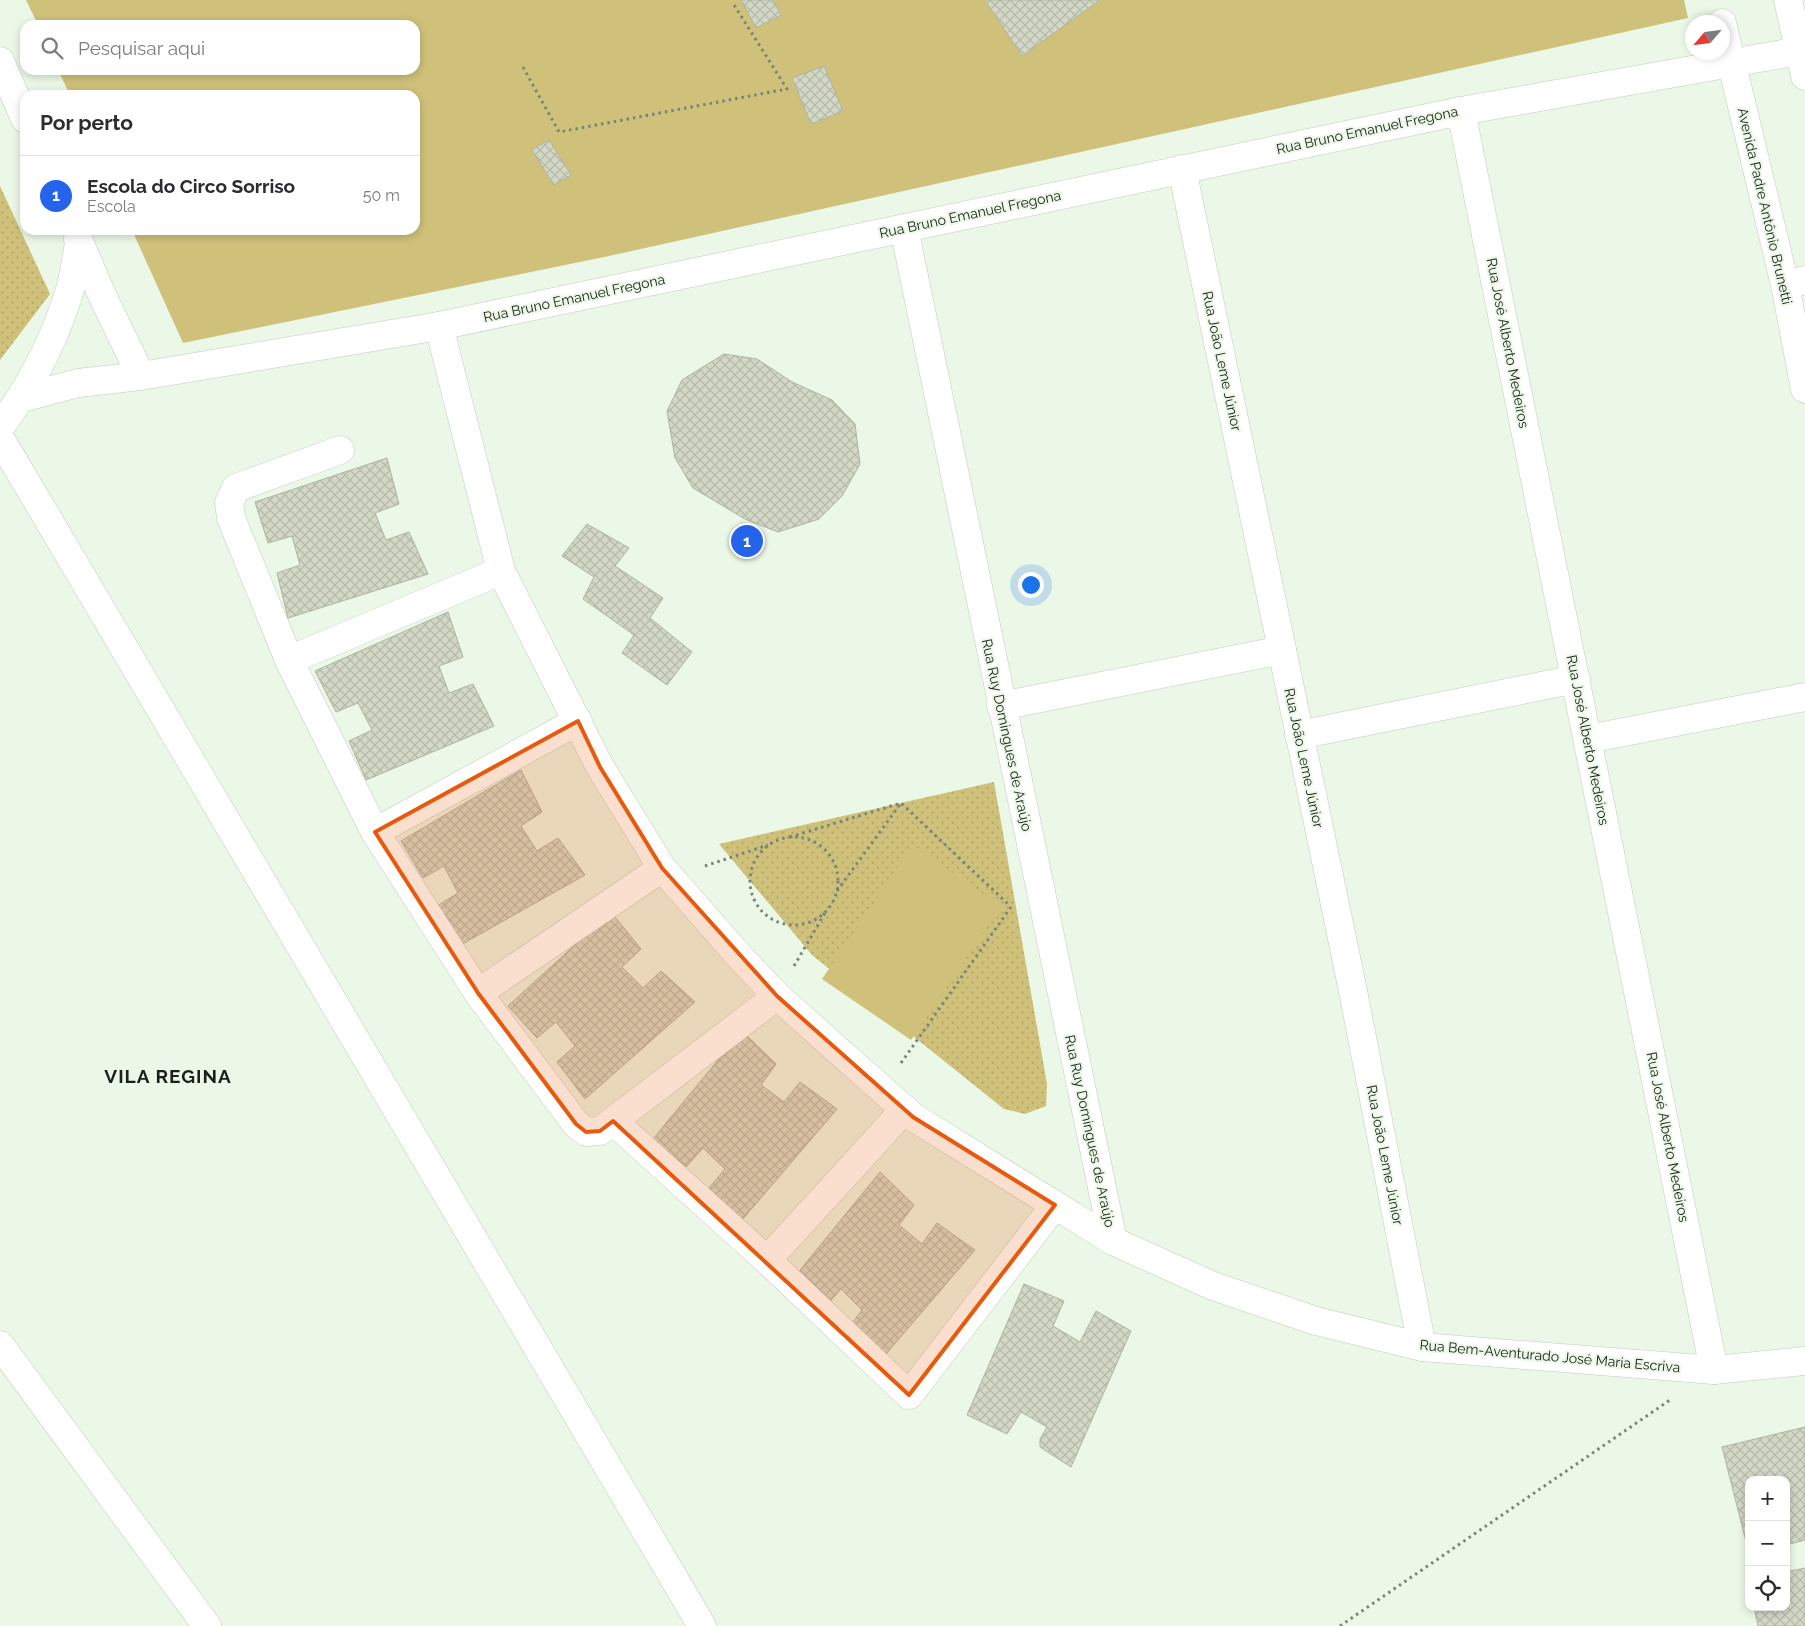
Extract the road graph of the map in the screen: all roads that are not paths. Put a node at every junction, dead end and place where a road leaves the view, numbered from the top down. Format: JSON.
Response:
{"nodes":[{"id":1,"x":1718,"y":0,"type":"edge"},
{"id":2,"x":1788,"y":0,"type":"edge"},
{"id":3,"x":1721,"y":15,"type":"edge"},
{"id":4,"x":1730,"y":58,"type":"edge"},
{"id":5,"x":0,"y":61,"type":"edge"},
{"id":6,"x":1731,"y":62,"type":"junction"},
{"id":7,"x":1802,"y":64,"type":"edge"},
{"id":8,"x":20,"y":107,"type":"edge"},
{"id":9,"x":1461,"y":111,"type":"junction"},
{"id":10,"x":1182,"y":169,"type":"junction"},
{"id":11,"x":904,"y":228,"type":"junction"},
{"id":12,"x":77,"y":237,"type":"edge"},
{"id":13,"x":1795,"y":283,"type":"edge"},
{"id":14,"x":439,"y":326,"type":"junction"},
{"id":15,"x":141,"y":376,"type":"junction"},
{"id":16,"x":1805,"y":389,"type":"edge"},
{"id":17,"x":22,"y":398,"type":"junction"},
{"id":18,"x":0,"y":427,"type":"edge"},
{"id":19,"x":0,"y":438,"type":"edge"},
{"id":20,"x":340,"y":450,"type":"dead end"},
{"id":21,"x":501,"y":571,"type":"junction"},
{"id":22,"x":1282,"y":650,"type":"junction"},
{"id":23,"x":289,"y":660,"type":"junction"},
{"id":24,"x":1576,"y":679,"type":"junction"},
{"id":25,"x":1805,"y":697,"type":"edge"},
{"id":26,"x":1001,"y":706,"type":"junction"},
{"id":27,"x":578,"y":721,"type":"junction"},
{"id":28,"x":1299,"y":735,"type":"junction"},
{"id":29,"x":1588,"y":739,"type":"junction"},
{"id":30,"x":375,"y":832,"type":"junction"},
{"id":31,"x":667,"y":873,"type":"junction"},
{"id":32,"x":478,"y":993,"type":"junction"},
{"id":33,"x":777,"y":996,"type":"junction"},
{"id":34,"x":905,"y":1109,"type":"junction"},
{"id":35,"x":614,"y":1121,"type":"junction"},
{"id":36,"x":1055,"y":1205,"type":"junction"},
{"id":37,"x":1113,"y":1241,"type":"junction"},
{"id":38,"x":767,"y":1260,"type":"junction"},
{"id":39,"x":0,"y":1344,"type":"edge"},
{"id":40,"x":1422,"y":1347,"type":"junction"},
{"id":41,"x":1805,"y":1361,"type":"edge"},
{"id":42,"x":1714,"y":1370,"type":"junction"},
{"id":43,"x":207,"y":1626,"type":"edge"},
{"id":44,"x":702,"y":1626,"type":"edge"}],
"edges":[{"from":1,"to":3,"type":"street","name":"Avenida Padre Antônio Brunetti"},
{"from":2,"to":7,"type":"street"},
{"from":4,"to":6,"type":"street","name":"Avenida Padre Antônio Brunetti"},
{"from":5,"to":8,"type":"street"},
{"from":6,"to":7,"type":"street","name":"Rua Bruno Emanuel Fregona"},
{"from":6,"to":9,"type":"street","name":"Rua Bruno Emanuel Fregona"},
{"from":6,"to":13,"type":"street","name":"Avenida Padre Antônio Brunetti"},
{"from":9,"to":10,"type":"street","name":"Rua Bruno Emanuel Fregona"},
{"from":9,"to":24,"type":"street","name":"Rua José Alberto Medeiros"},
{"from":10,"to":11,"type":"street","name":"Rua Bruno Emanuel Fregona"},
{"from":10,"to":22,"type":"street","name":"Rua João Leme Júnior"},
{"from":11,"to":14,"type":"street","name":"Rua Bruno Emanuel Fregona"},
{"from":11,"to":26,"type":"street","name":"Rua Ruy Domingues de Araújo"},
{"from":12,"to":15,"type":"street"},
{"from":12,"to":17,"type":"street"},
{"from":13,"to":16,"type":"street","name":"Avenida Padre Antônio Brunetti"},
{"from":14,"to":15,"type":"street","name":"Rua Bruno Emanuel Fregona"},
{"from":14,"to":21,"type":"street","name":"Rua Bem-Aventurado José Maria Escriva"},
{"from":15,"to":17,"type":"street","name":"Rua Bruno Emanuel Fregona"},
{"from":17,"to":18,"type":"street"},
{"from":19,"to":44,"type":"street"},
{"from":20,"to":23,"type":"street"},
{"from":21,"to":23,"type":"street"},
{"from":21,"to":27,"type":"street","name":"Rua Bem-Aventurado José Maria Escriva"},
{"from":22,"to":26,"type":"street"},
{"from":22,"to":28,"type":"street","name":"Rua João Leme Júnior"},
{"from":23,"to":30,"type":"street"},
{"from":24,"to":28,"type":"street"},
{"from":24,"to":29,"type":"street","name":"Rua José Alberto Medeiros"},
{"from":25,"to":29,"type":"street"},
{"from":26,"to":37,"type":"street","name":"Rua Ruy Domingues de Araújo"},
{"from":27,"to":30,"type":"street"},
{"from":27,"to":31,"type":"street","name":"Rua Bem-Aventurado José Maria Escriva"},
{"from":28,"to":40,"type":"street","name":"Rua João Leme Júnior"},
{"from":29,"to":42,"type":"street","name":"Rua José Alberto Medeiros"},
{"from":30,"to":32,"type":"street"},
{"from":31,"to":32,"type":"street"},
{"from":31,"to":33,"type":"street","name":"Rua Bem-Aventurado José Maria Escriva"},
{"from":32,"to":35,"type":"street"},
{"from":33,"to":34,"type":"street","name":"Rua Bem-Aventurado José Maria Escriva"},
{"from":33,"to":35,"type":"street"},
{"from":34,"to":36,"type":"street","name":"Rua Bem-Aventurado José Maria Escriva"},
{"from":34,"to":38,"type":"street"},
{"from":35,"to":38,"type":"street"},
{"from":36,"to":37,"type":"street","name":"Rua Bem-Aventurado José Maria Escriva"},
{"from":36,"to":38,"type":"street"},
{"from":37,"to":40,"type":"street","name":"Rua Bem-Aventurado José Maria Escriva"},
{"from":39,"to":43,"type":"street"},
{"from":40,"to":42,"type":"street","name":"Rua Bem-Aventurado José Maria Escriva"},
{"from":41,"to":42,"type":"street","name":"Rua Bem-Aventurado José Maria Escriva"}]}
